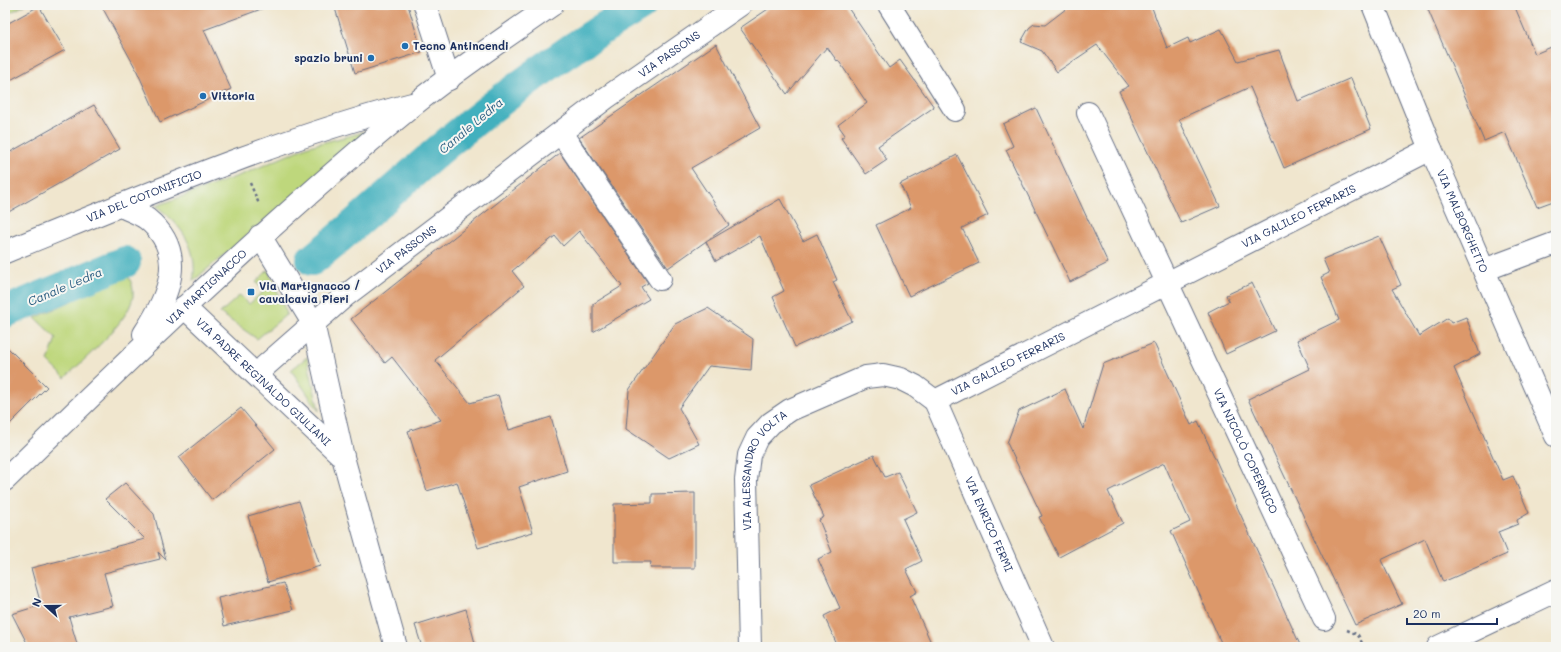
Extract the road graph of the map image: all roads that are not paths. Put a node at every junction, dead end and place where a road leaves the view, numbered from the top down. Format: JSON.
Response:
{"nodes":[{"id":1,"x":425,"y":5,"type":"edge"},
{"id":2,"x":552,"y":5,"type":"edge"},
{"id":3,"x":740,"y":5,"type":"edge"},
{"id":4,"x":889,"y":5,"type":"edge"},
{"id":5,"x":1373,"y":5,"type":"edge"},
{"id":6,"x":449,"y":79,"type":"junction"},
{"id":7,"x":417,"y":102,"type":"junction"},
{"id":8,"x":955,"y":110,"type":"dead end"},
{"id":9,"x":1088,"y":113,"type":"dead end"},
{"id":10,"x":561,"y":132,"type":"junction"},
{"id":11,"x":283,"y":142,"type":"joint"},
{"id":12,"x":1431,"y":149,"type":"junction"},
{"id":13,"x":120,"y":206,"type":"junction"},
{"id":14,"x":260,"y":236,"type":"junction"},
{"id":15,"x":1556,"y":243,"type":"edge"},
{"id":16,"x":5,"y":252,"type":"edge"},
{"id":17,"x":1484,"y":270,"type":"junction"},
{"id":18,"x":660,"y":279,"type":"dead end"},
{"id":19,"x":1167,"y":283,"type":"junction"},
{"id":20,"x":184,"y":307,"type":"junction"},
{"id":21,"x":313,"y":323,"type":"junction"},
{"id":22,"x":122,"y":365,"type":"junction"},
{"id":23,"x":256,"y":374,"type":"junction"},
{"id":24,"x":935,"y":401,"type":"junction"},
{"id":25,"x":1556,"y":436,"type":"edge"},
{"id":26,"x":343,"y":457,"type":"junction"},
{"id":27,"x":5,"y":480,"type":"edge"},
{"id":28,"x":1556,"y":591,"type":"edge"},
{"id":29,"x":1324,"y":619,"type":"dead end"},
{"id":30,"x":396,"y":647,"type":"edge"},
{"id":31,"x":750,"y":647,"type":"edge"},
{"id":32,"x":1043,"y":647,"type":"edge"},
{"id":33,"x":1438,"y":647,"type":"edge"}],
"edges":[{"from":1,"to":6,"type":"street"},
{"from":2,"to":6,"type":"street","name":"VIA MARTIGNACCO"},
{"from":3,"to":10,"type":"street","name":"VIA PASSONS"},
{"from":4,"to":8,"type":"street"},
{"from":5,"to":12,"type":"street","name":"VIA MALBORGHETTO"},
{"from":6,"to":7,"type":"street","name":"VIA MARTIGNACCO"},
{"from":7,"to":11,"type":"street","name":"VIA MARTIGNACCO"},
{"from":7,"to":14,"type":"street","name":"VIA MARTIGNACCO"},
{"from":9,"to":19,"type":"street"},
{"from":10,"to":18,"type":"street"},
{"from":10,"to":21,"type":"street","name":"VIA PASSONS"},
{"from":11,"to":13,"type":"street","name":"VIA DEL COTONIFICIO"},
{"from":12,"to":17,"type":"street","name":"VIA MALBORGHETTO"},
{"from":12,"to":19,"type":"street","name":"VIA GALILEO FERRARIS"},
{"from":13,"to":16,"type":"street","name":"VIA DEL COTONIFICIO"},
{"from":13,"to":22,"type":"street"},
{"from":14,"to":20,"type":"street","name":"VIA MARTIGNACCO"},
{"from":14,"to":21,"type":"street","name":"VIA PADRE REGINALDO GIULIANI"},
{"from":15,"to":17,"type":"street"},
{"from":17,"to":25,"type":"street","name":"VIA MALBORGHETTO"},
{"from":19,"to":24,"type":"street","name":"VIA GALILEO FERRARIS"},
{"from":19,"to":29,"type":"street","name":"VIA NICOLÒ COPERNICO"},
{"from":20,"to":22,"type":"street","name":"VIA MARTIGNACCO"},
{"from":20,"to":23,"type":"street","name":"VIA PADRE REGINALDO GIULIANI"},
{"from":21,"to":23,"type":"street","name":"VIA PASSONS"},
{"from":21,"to":26,"type":"street","name":"VIA PADRE REGINALDO GIULIANI"},
{"from":22,"to":27,"type":"street","name":"VIA MARTIGNACCO"},
{"from":23,"to":26,"type":"street","name":"VIA PADRE REGINALDO GIULIANI"},
{"from":24,"to":31,"type":"street","name":"VIA ALESSANDRO VOLTA"},
{"from":24,"to":32,"type":"street","name":"VIA ENRICO FERMI"},
{"from":26,"to":30,"type":"street","name":"VIA PADRE REGINALDO GIULIANI"},
{"from":28,"to":33,"type":"street"}]}
